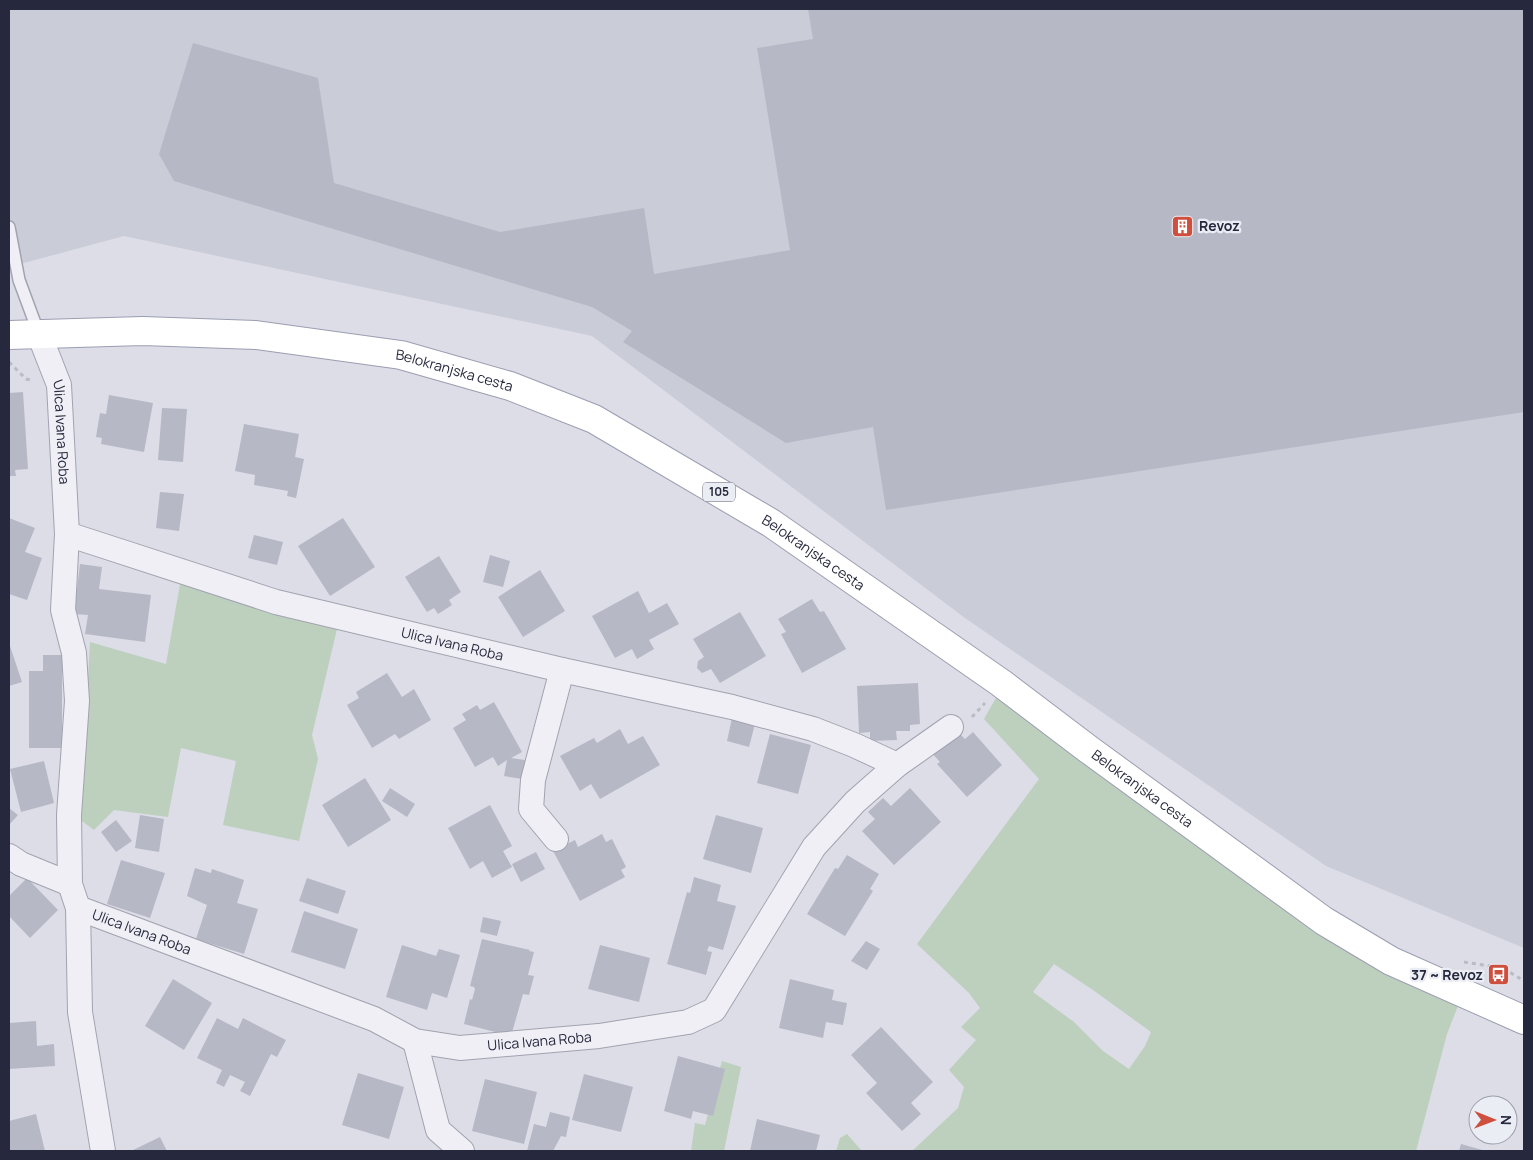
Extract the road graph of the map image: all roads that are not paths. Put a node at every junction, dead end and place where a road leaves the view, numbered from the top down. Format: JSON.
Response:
{"nodes":[{"id":1,"x":9,"y":227,"type":"edge"},
{"id":2,"x":39,"y":334,"type":"junction"},
{"id":3,"x":9,"y":335,"type":"edge"},
{"id":4,"x":67,"y":534,"type":"junction"},
{"id":5,"x":562,"y":670,"type":"junction"},
{"id":6,"x":951,"y":727,"type":"dead end"},
{"id":7,"x":897,"y":765,"type":"junction"},
{"id":8,"x":556,"y":839,"type":"dead end"},
{"id":9,"x":9,"y":856,"type":"edge"},
{"id":10,"x":70,"y":884,"type":"junction"},
{"id":11,"x":78,"y":908,"type":"junction"},
{"id":12,"x":1524,"y":1020,"type":"edge"},
{"id":13,"x":415,"y":1041,"type":"junction"},
{"id":14,"x":103,"y":1151,"type":"edge"},
{"id":15,"x":462,"y":1151,"type":"edge"}],
"edges":[{"from":1,"to":2,"type":"lane"},
{"from":2,"to":3,"type":"main road","name":"Belokranjska cesta","number":"105"},
{"from":2,"to":4,"type":"street","name":"Ulica Ivana Roba"},
{"from":2,"to":12,"type":"main road","name":"Belokranjska cesta","number":"105"},
{"from":4,"to":5,"type":"street","name":"Ulica Ivana Roba"},
{"from":4,"to":10,"type":"street","name":"Ulica Ivana Roba"},
{"from":5,"to":7,"type":"street","name":"Ulica Ivana Roba"},
{"from":5,"to":8,"type":"street"},
{"from":6,"to":7,"type":"street","name":"Ulica Ivana Roba"},
{"from":7,"to":13,"type":"street","name":"Ulica Ivana Roba"},
{"from":9,"to":10,"type":"street"},
{"from":10,"to":11,"type":"street","name":"Ulica Ivana Roba"},
{"from":11,"to":13,"type":"street","name":"Ulica Ivana Roba"},
{"from":11,"to":14,"type":"street","name":"Ulica Ivana Roba"},
{"from":13,"to":15,"type":"street"}]}
